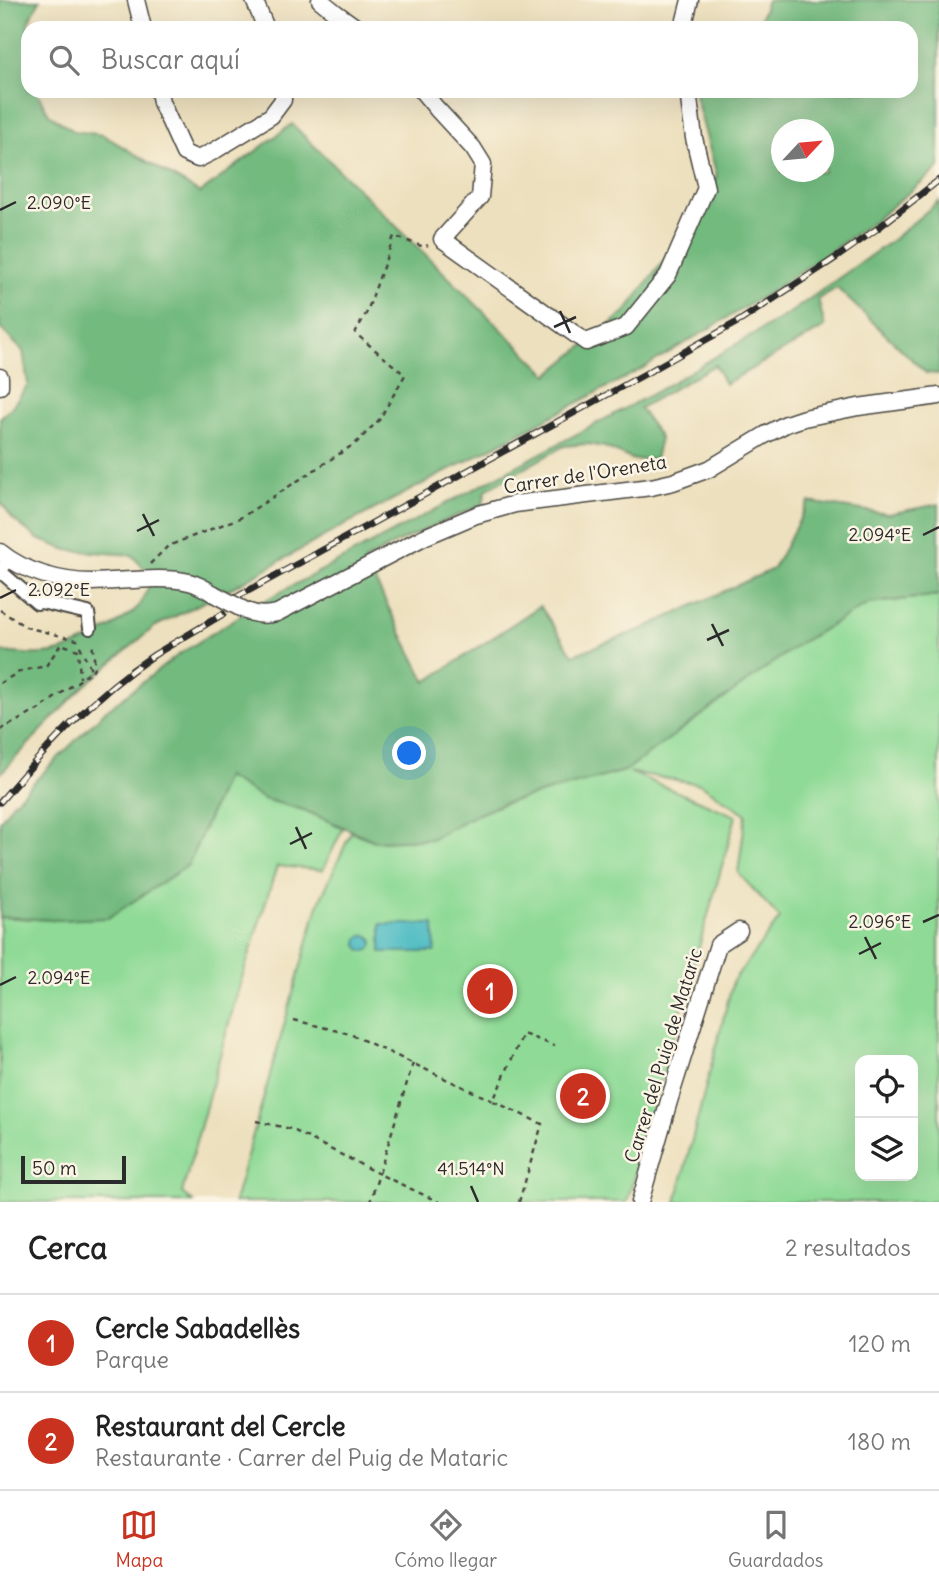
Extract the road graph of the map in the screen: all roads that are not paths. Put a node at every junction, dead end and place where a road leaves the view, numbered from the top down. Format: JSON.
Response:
{"nodes":[{"id":1,"x":136,"y":0,"type":"edge"},
{"id":2,"x":254,"y":0,"type":"edge"},
{"id":3,"x":320,"y":0,"type":"edge"},
{"id":4,"x":690,"y":0,"type":"edge"},
{"id":5,"x":141,"y":21,"type":"edge"},
{"id":6,"x":263,"y":21,"type":"edge"},
{"id":7,"x":348,"y":21,"type":"edge"},
{"id":8,"x":685,"y":21,"type":"edge"},
{"id":9,"x":160,"y":98,"type":"edge"},
{"id":10,"x":283,"y":98,"type":"edge"},
{"id":11,"x":427,"y":98,"type":"edge"},
{"id":12,"x":689,"y":98,"type":"edge"},
{"id":13,"x":0,"y":377,"type":"edge"},
{"id":14,"x":0,"y":386,"type":"edge"},
{"id":15,"x":939,"y":396,"type":"edge"},
{"id":16,"x":5,"y":556,"type":"edge"},
{"id":17,"x":90,"y":628,"type":"road end"},
{"id":18,"x":739,"y":931,"type":"dead end"},
{"id":19,"x":640,"y":1202,"type":"edge"}],
"edges":[{"from":1,"to":5,"type":"street"},
{"from":2,"to":6,"type":"street"},
{"from":3,"to":7,"type":"street"},
{"from":4,"to":8,"type":"street"},
{"from":9,"to":10,"type":"street"},
{"from":11,"to":12,"type":"street"},
{"from":13,"to":14,"type":"street"},
{"from":15,"to":16,"type":"street","name":"Carrer de l'Oreneta","bridge":true},
{"from":16,"to":17,"type":"street"},
{"from":18,"to":19,"type":"street","name":"Carrer del Puig de Mataric"}]}
